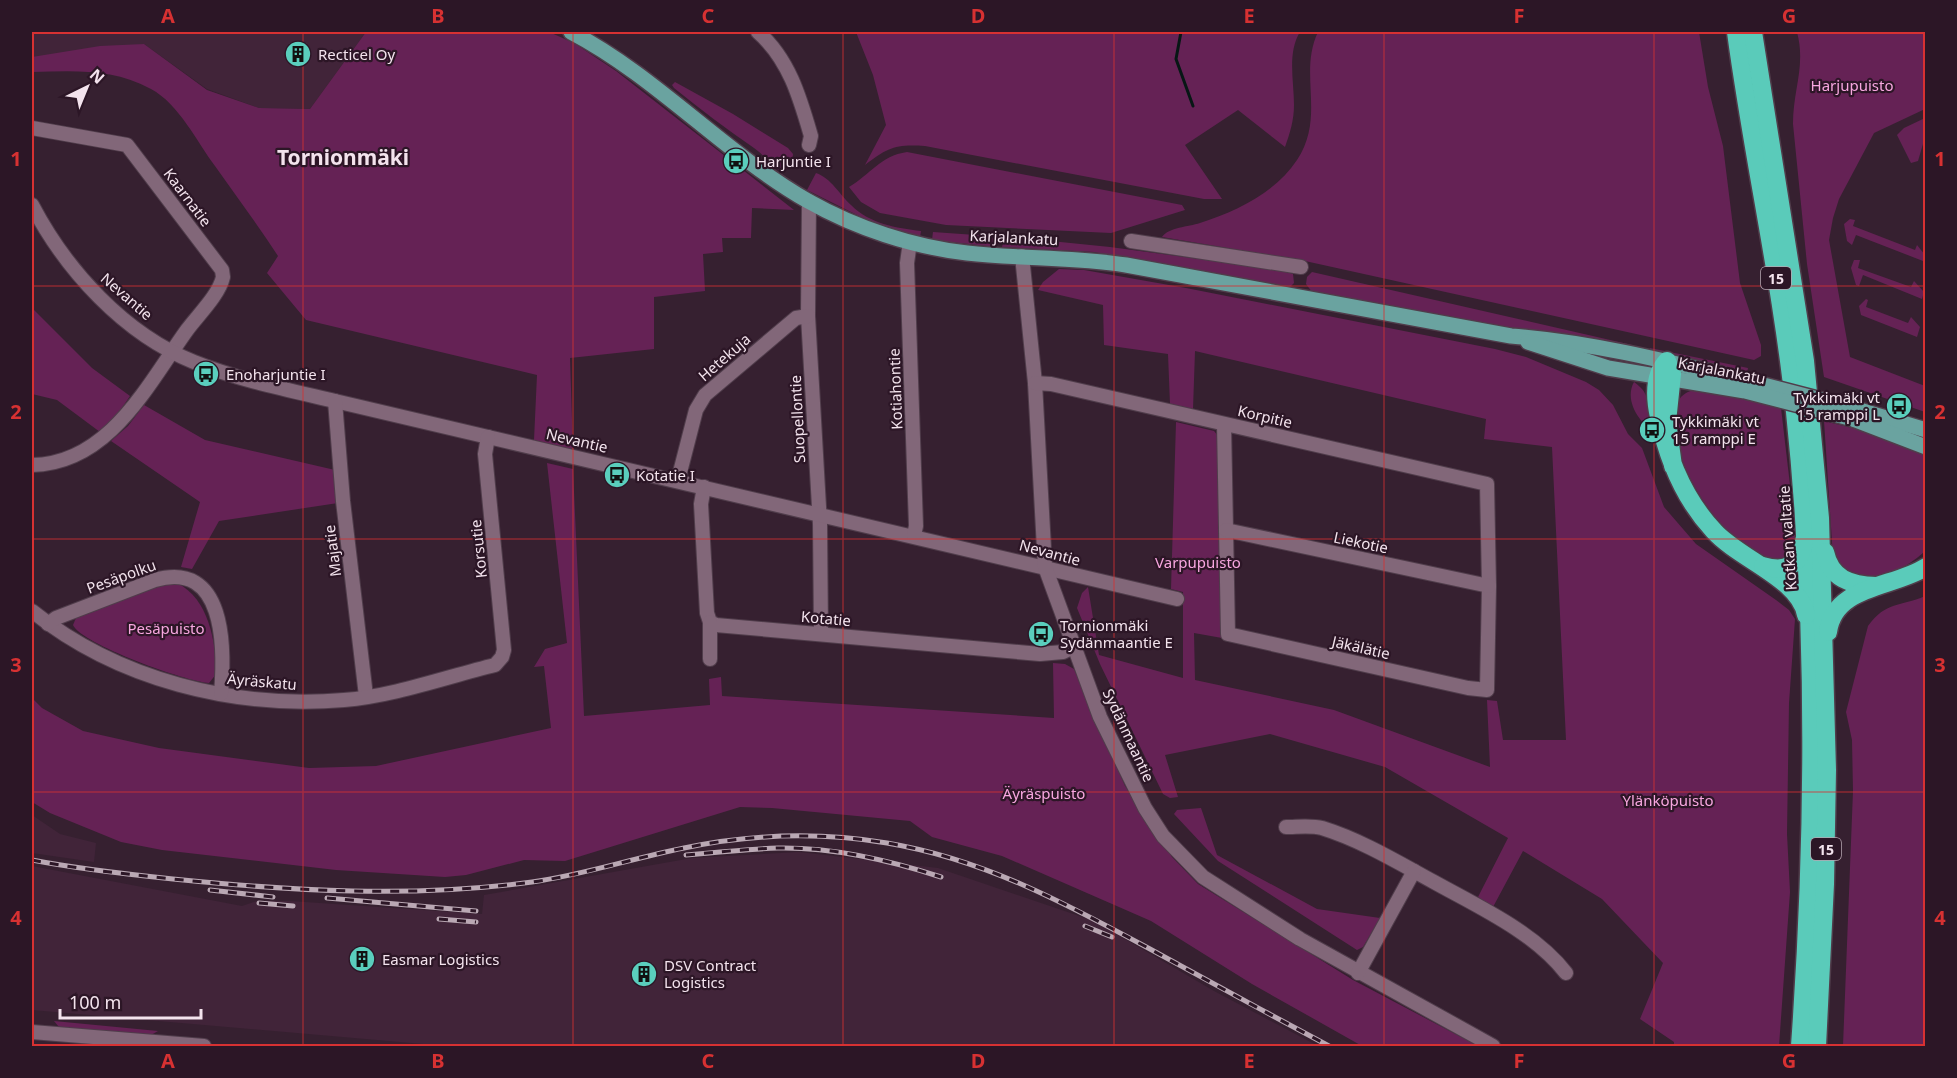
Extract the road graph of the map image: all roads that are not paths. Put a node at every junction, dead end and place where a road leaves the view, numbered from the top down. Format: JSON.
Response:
{"nodes":[{"id":1,"x":571,"y":32,"type":"edge"},
{"id":2,"x":758,"y":32,"type":"edge"},
{"id":3,"x":1736,"y":32,"type":"edge"},
{"id":4,"x":1754,"y":32,"type":"edge"},
{"id":5,"x":32,"y":128,"type":"edge"},
{"id":6,"x":809,"y":145,"type":"dead end"},
{"id":7,"x":809,"y":201,"type":"junction"},
{"id":8,"x":32,"y":205,"type":"edge"},
{"id":9,"x":1131,"y":241,"type":"dead end"},
{"id":10,"x":910,"y":242,"type":"junction"},
{"id":11,"x":1022,"y":256,"type":"junction"},
{"id":12,"x":1301,"y":267,"type":"dead end"},
{"id":13,"x":808,"y":316,"type":"junction"},
{"id":14,"x":172,"y":351,"type":"junction"},
{"id":15,"x":1666,"y":372,"type":"junction"},
{"id":16,"x":1035,"y":383,"type":"junction"},
{"id":17,"x":335,"y":401,"type":"junction"},
{"id":18,"x":1854,"y":414,"type":"junction"},
{"id":19,"x":1224,"y":424,"type":"junction"},
{"id":20,"x":1926,"y":430,"type":"edge"},
{"id":21,"x":488,"y":437,"type":"junction"},
{"id":22,"x":1926,"y":447,"type":"edge"},
{"id":23,"x":32,"y":465,"type":"edge"},
{"id":24,"x":678,"y":480,"type":"junction"},
{"id":25,"x":704,"y":487,"type":"junction"},
{"id":26,"x":817,"y":513,"type":"junction"},
{"id":27,"x":1812,"y":522,"type":"junction"},
{"id":28,"x":1227,"y":530,"type":"junction"},
{"id":29,"x":914,"y":536,"type":"junction"},
{"id":30,"x":1753,"y":562,"type":"junction"},
{"id":31,"x":1045,"y":567,"type":"junction"},
{"id":32,"x":1926,"y":567,"type":"edge"},
{"id":33,"x":1489,"y":586,"type":"junction"},
{"id":34,"x":1878,"y":586,"type":"junction"},
{"id":35,"x":1177,"y":599,"type":"dead end"},
{"id":36,"x":32,"y":611,"type":"edge"},
{"id":37,"x":710,"y":622,"type":"junction"},
{"id":38,"x":48,"y":624,"type":"junction"},
{"id":39,"x":821,"y":634,"type":"junction"},
{"id":40,"x":1073,"y":647,"type":"junction"},
{"id":41,"x":1825,"y":651,"type":"junction"},
{"id":42,"x":502,"y":657,"type":"joint"},
{"id":43,"x":710,"y":659,"type":"dead end"},
{"id":44,"x":1811,"y":664,"type":"junction"},
{"id":45,"x":221,"y":694,"type":"junction"},
{"id":46,"x":366,"y":696,"type":"junction"},
{"id":47,"x":1286,"y":827,"type":"dead end"},
{"id":48,"x":1414,"y":871,"type":"junction"},
{"id":49,"x":1358,"y":972,"type":"junction"},
{"id":50,"x":1566,"y":973,"type":"dead end"},
{"id":51,"x":32,"y":1032,"type":"edge"},
{"id":52,"x":204,"y":1047,"type":"edge"},
{"id":53,"x":1493,"y":1047,"type":"edge"},
{"id":54,"x":1800,"y":1047,"type":"edge"},
{"id":55,"x":1817,"y":1047,"type":"edge"}],
"edges":[{"from":1,"to":7,"type":"main road","name":"Karjalankatu"},
{"from":2,"to":6,"type":"street"},
{"from":3,"to":27,"type":"highway","name":"Kotkan valtatie","number":"15"},
{"from":4,"to":27,"type":"highway","name":"Kotkan valtatie","number":"15"},
{"from":5,"to":14,"type":"street","name":"Kaarnatie"},
{"from":7,"to":10,"type":"main road","name":"Karjalankatu"},
{"from":7,"to":13,"type":"street","name":"Suopellontie"},
{"from":8,"to":14,"type":"street","name":"Nevantie"},
{"from":9,"to":12,"type":"street"},
{"from":10,"to":11,"type":"main road","name":"Karjalankatu"},
{"from":10,"to":29,"type":"street","name":"Kotiahontie"},
{"from":11,"to":15,"type":"main road","name":"Karjalankatu"},
{"from":11,"to":16,"type":"street","name":"Sydänmaantie"},
{"from":13,"to":24,"type":"street","name":"Hetekuja"},
{"from":13,"to":26,"type":"street","name":"Suopellontie"},
{"from":14,"to":17,"type":"street","name":"Nevantie"},
{"from":14,"to":23,"type":"street","name":"Kaarnatie"},
{"from":15,"to":18,"type":"main road","name":"Karjalankatu","bridge":true},
{"from":15,"to":30,"type":"highway"},
{"from":16,"to":19,"type":"street","name":"Korpitie"},
{"from":16,"to":31,"type":"street","name":"Sydänmaantie"},
{"from":17,"to":21,"type":"street","name":"Nevantie"},
{"from":17,"to":46,"type":"street","name":"Majatie"},
{"from":18,"to":20,"type":"main road","name":"Karjalankatu"},
{"from":18,"to":22,"type":"main road","name":"Karjalankatu"},
{"from":19,"to":28,"type":"street"},
{"from":19,"to":33,"type":"street","name":"Korpitie"},
{"from":21,"to":24,"type":"street","name":"Nevantie"},
{"from":21,"to":42,"type":"street","name":"Korsutie"},
{"from":24,"to":25,"type":"street","name":"Nevantie"},
{"from":25,"to":26,"type":"street","name":"Nevantie"},
{"from":25,"to":37,"type":"street"},
{"from":26,"to":29,"type":"street","name":"Nevantie"},
{"from":26,"to":39,"type":"street","name":"Suopellontie"},
{"from":27,"to":30,"type":"highway"},
{"from":27,"to":34,"type":"highway"},
{"from":27,"to":41,"type":"highway","name":"Kotkan valtatie","number":"15"},
{"from":27,"to":44,"type":"highway","name":"Kotkan valtatie","number":"15"},
{"from":28,"to":33,"type":"street","name":"Liekotie"},
{"from":28,"to":33,"type":"street","name":"Jäkälätie"},
{"from":29,"to":31,"type":"street","name":"Nevantie"},
{"from":30,"to":44,"type":"highway"},
{"from":31,"to":35,"type":"street","name":"Nevantie"},
{"from":31,"to":40,"type":"street","name":"Sydänmaantie"},
{"from":32,"to":34,"type":"highway"},
{"from":34,"to":41,"type":"highway"},
{"from":36,"to":38,"type":"street","name":"Äyräskatu"},
{"from":37,"to":39,"type":"street","name":"Kotatie"},
{"from":37,"to":43,"type":"street"},
{"from":38,"to":45,"type":"street","name":"Äyräskatu"},
{"from":38,"to":45,"type":"street","name":"Pesäpolku"},
{"from":39,"to":40,"type":"street","name":"Kotatie"},
{"from":40,"to":49,"type":"street","name":"Sydänmaantie"},
{"from":41,"to":55,"type":"highway","name":"Kotkan valtatie","number":"15"},
{"from":42,"to":46,"type":"street","name":"Äyräskatu"},
{"from":44,"to":54,"type":"highway","name":"Kotkan valtatie","number":"15"},
{"from":45,"to":46,"type":"street","name":"Äyräskatu"},
{"from":47,"to":48,"type":"street"},
{"from":48,"to":49,"type":"street"},
{"from":48,"to":50,"type":"street"},
{"from":49,"to":53,"type":"street","name":"Sydänmaantie"},
{"from":51,"to":52,"type":"street"}]}
